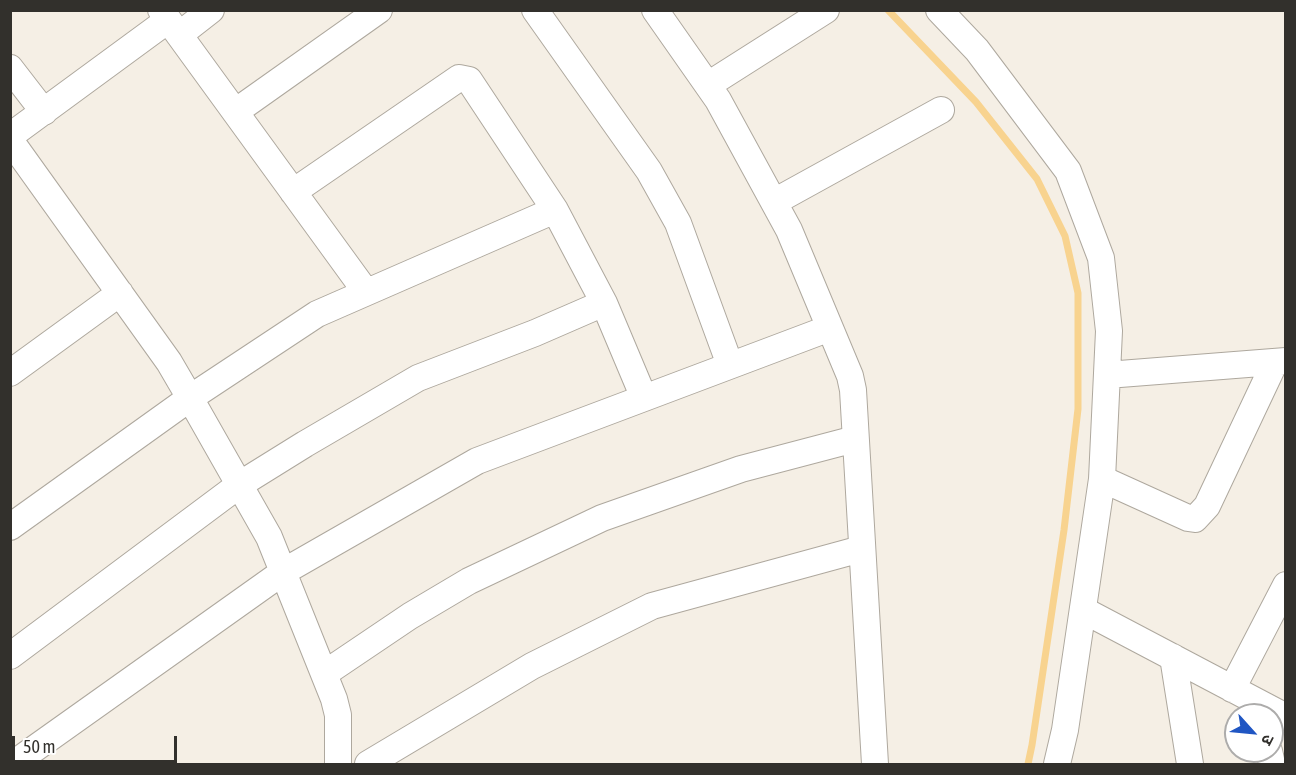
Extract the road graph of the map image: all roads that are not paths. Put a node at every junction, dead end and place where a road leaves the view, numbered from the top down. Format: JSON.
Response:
{"nodes":[{"id":1,"x":211,"y":10,"type":"edge"},
{"id":2,"x":380,"y":10,"type":"edge"},
{"id":3,"x":535,"y":10,"type":"edge"},
{"id":4,"x":655,"y":10,"type":"edge"},
{"id":5,"x":826,"y":10,"type":"edge"},
{"id":6,"x":939,"y":10,"type":"edge"},
{"id":7,"x":169,"y":22,"type":"edge"},
{"id":8,"x":10,"y":68,"type":"edge"},
{"id":9,"x":708,"y":85,"type":"junction"},
{"id":10,"x":941,"y":110,"type":"dead end"},
{"id":11,"x":44,"y":112,"type":"junction"},
{"id":12,"x":235,"y":112,"type":"junction"},
{"id":13,"x":10,"y":138,"type":"edge"},
{"id":14,"x":293,"y":192,"type":"junction"},
{"id":15,"x":774,"y":202,"type":"junction"},
{"id":16,"x":555,"y":210,"type":"junction"},
{"id":17,"x":366,"y":292,"type":"junction"},
{"id":18,"x":120,"y":293,"type":"junction"},
{"id":19,"x":604,"y":303,"type":"junction"},
{"id":20,"x":830,"y":328,"type":"junction"},
{"id":21,"x":1280,"y":362,"type":"edge"},
{"id":22,"x":730,"y":365,"type":"junction"},
{"id":23,"x":10,"y":373,"type":"edge"},
{"id":24,"x":1107,"y":375,"type":"junction"},
{"id":25,"x":190,"y":398,"type":"junction"},
{"id":26,"x":644,"y":398,"type":"junction"},
{"id":27,"x":855,"y":439,"type":"junction"},
{"id":28,"x":1102,"y":479,"type":"junction"},
{"id":29,"x":239,"y":485,"type":"junction"},
{"id":30,"x":10,"y":527,"type":"edge"},
{"id":31,"x":861,"y":549,"type":"junction"},
{"id":32,"x":283,"y":572,"type":"junction"},
{"id":33,"x":1284,"y":590,"type":"edge"},
{"id":34,"x":1083,"y":610,"type":"junction"},
{"id":35,"x":10,"y":656,"type":"edge"},
{"id":36,"x":1173,"y":657,"type":"junction"},
{"id":37,"x":324,"y":674,"type":"junction"},
{"id":38,"x":1232,"y":689,"type":"junction"},
{"id":39,"x":1251,"y":703,"type":"edge"},
{"id":40,"x":375,"y":763,"type":"edge"},
{"id":41,"x":12,"y":765,"type":"edge"},
{"id":42,"x":339,"y":765,"type":"edge"},
{"id":43,"x":875,"y":765,"type":"edge"},
{"id":44,"x":1057,"y":765,"type":"edge"},
{"id":45,"x":1190,"y":765,"type":"edge"}],
"edges":[{"from":1,"to":7,"type":"street"},
{"from":2,"to":12,"type":"street"},
{"from":3,"to":22,"type":"street"},
{"from":4,"to":9,"type":"street"},
{"from":5,"to":9,"type":"street"},
{"from":6,"to":24,"type":"street"},
{"from":7,"to":11,"type":"street"},
{"from":7,"to":12,"type":"street"},
{"from":8,"to":11,"type":"street"},
{"from":9,"to":15,"type":"street"},
{"from":10,"to":15,"type":"street"},
{"from":11,"to":13,"type":"street"},
{"from":12,"to":14,"type":"street"},
{"from":13,"to":18,"type":"street"},
{"from":14,"to":16,"type":"street"},
{"from":14,"to":17,"type":"street"},
{"from":15,"to":20,"type":"street"},
{"from":16,"to":17,"type":"street"},
{"from":16,"to":19,"type":"street"},
{"from":17,"to":25,"type":"street"},
{"from":18,"to":23,"type":"street"},
{"from":18,"to":25,"type":"street"},
{"from":19,"to":26,"type":"street"},
{"from":19,"to":29,"type":"street"},
{"from":20,"to":22,"type":"street"},
{"from":20,"to":27,"type":"street"},
{"from":21,"to":24,"type":"street"},
{"from":21,"to":28,"type":"street"},
{"from":22,"to":26,"type":"street"},
{"from":24,"to":28,"type":"street"},
{"from":25,"to":29,"type":"street"},
{"from":25,"to":30,"type":"street"},
{"from":26,"to":32,"type":"street"},
{"from":27,"to":31,"type":"street"},
{"from":27,"to":37,"type":"street"},
{"from":28,"to":34,"type":"street"},
{"from":29,"to":32,"type":"street"},
{"from":29,"to":35,"type":"street"},
{"from":31,"to":40,"type":"street"},
{"from":31,"to":43,"type":"street"},
{"from":32,"to":37,"type":"street"},
{"from":32,"to":41,"type":"street"},
{"from":33,"to":38,"type":"street"},
{"from":34,"to":36,"type":"street"},
{"from":34,"to":44,"type":"street"},
{"from":36,"to":38,"type":"street"},
{"from":36,"to":45,"type":"street"},
{"from":37,"to":42,"type":"street"},
{"from":38,"to":39,"type":"street"}]}
